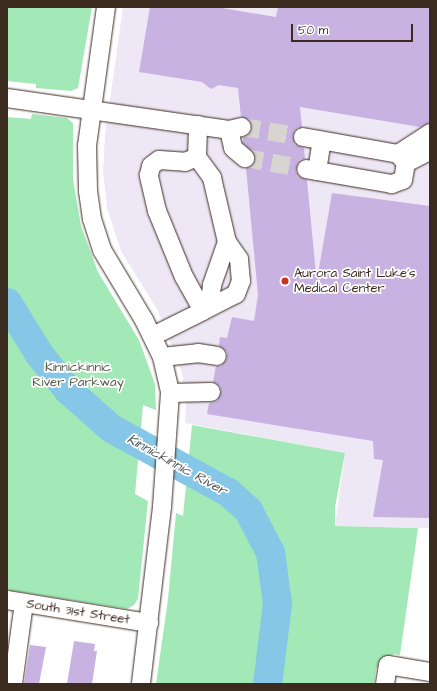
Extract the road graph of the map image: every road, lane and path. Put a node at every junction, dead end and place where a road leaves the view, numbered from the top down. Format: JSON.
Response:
{"nodes":[{"id":1,"x":106,"y":7,"type":"edge"},
{"id":2,"x":7,"y":98,"type":"edge"},
{"id":3,"x":90,"y":108,"type":"junction"},
{"id":4,"x":198,"y":125,"type":"junction"},
{"id":5,"x":430,"y":133,"type":"edge"},
{"id":6,"x":303,"y":137,"type":"tunnel mouth"},
{"id":7,"x":322,"y":140,"type":"junction"},
{"id":8,"x":430,"y":152,"type":"edge"},
{"id":9,"x":197,"y":157,"type":"junction"},
{"id":10,"x":245,"y":158,"type":"tunnel mouth"},
{"id":11,"x":402,"y":158,"type":"junction"},
{"id":12,"x":227,"y":242,"type":"junction"},
{"id":13,"x":206,"y":309,"type":"junction"},
{"id":14,"x":153,"y":336,"type":"junction"},
{"id":15,"x":217,"y":356,"type":"dead end"},
{"id":16,"x":162,"y":357,"type":"junction"},
{"id":17,"x":211,"y":392,"type":"dead end"},
{"id":18,"x":170,"y":393,"type":"junction"},
{"id":19,"x":16,"y":602,"type":"edge"},
{"id":20,"x":150,"y":624,"type":"junction"},
{"id":21,"x":430,"y":672,"type":"edge"},
{"id":22,"x":13,"y":684,"type":"edge"},
{"id":23,"x":141,"y":684,"type":"edge"},
{"id":24,"x":386,"y":684,"type":"edge"}],
"edges":[{"from":1,"to":3,"type":"street"},
{"from":2,"to":3,"type":"street"},
{"from":3,"to":4,"type":"street"},
{"from":3,"to":14,"type":"street"},
{"from":4,"to":9,"type":"street"},
{"from":4,"to":10,"type":"street"},
{"from":5,"to":11,"type":"street"},
{"from":6,"to":7,"type":"street"},
{"from":7,"to":11,"type":"street"},
{"from":7,"to":11,"type":"street"},
{"from":8,"to":11,"type":"street"},
{"from":9,"to":12,"type":"street"},
{"from":9,"to":13,"type":"street"},
{"from":12,"to":13,"type":"street"},
{"from":12,"to":13,"type":"street"},
{"from":13,"to":14,"type":"street"},
{"from":14,"to":16,"type":"street"},
{"from":15,"to":16,"type":"street"},
{"from":16,"to":18,"type":"street"},
{"from":17,"to":18,"type":"street"},
{"from":18,"to":20,"type":"street"},
{"from":19,"to":20,"type":"street","name":"South 31st Street"},
{"from":19,"to":22,"type":"street"},
{"from":20,"to":23,"type":"street"},
{"from":21,"to":24,"type":"street"}]}
